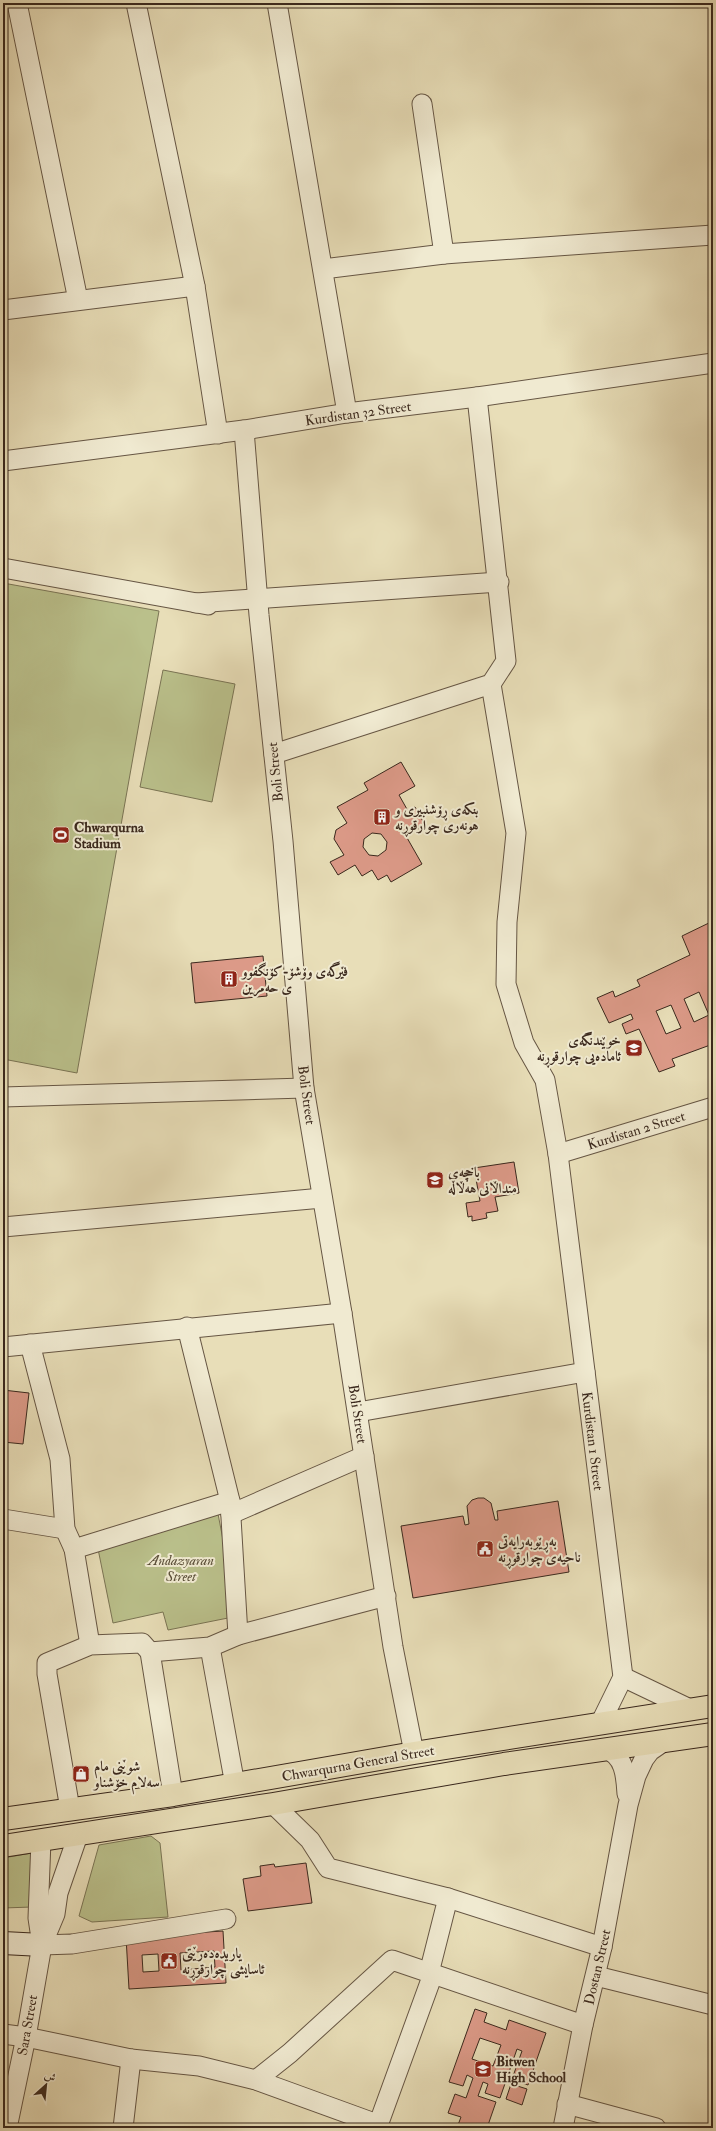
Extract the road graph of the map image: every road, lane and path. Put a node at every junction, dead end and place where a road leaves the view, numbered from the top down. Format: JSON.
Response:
{"nodes":[{"id":1,"x":17,"y":3,"type":"edge"},
{"id":2,"x":136,"y":3,"type":"edge"},
{"id":3,"x":277,"y":3,"type":"edge"},
{"id":4,"x":422,"y":104,"type":"dead end"},
{"id":5,"x":713,"y":235,"type":"edge"},
{"id":6,"x":444,"y":254,"type":"junction"},
{"id":7,"x":323,"y":269,"type":"junction"},
{"id":8,"x":195,"y":286,"type":"junction"},
{"id":9,"x":78,"y":300,"type":"junction"},
{"id":10,"x":3,"y":310,"type":"edge"},
{"id":11,"x":713,"y":363,"type":"edge"},
{"id":12,"x":477,"y":397,"type":"junction"},
{"id":13,"x":347,"y":413,"type":"junction"},
{"id":14,"x":244,"y":430,"type":"junction"},
{"id":15,"x":218,"y":434,"type":"junction"},
{"id":16,"x":3,"y":461,"type":"edge"},
{"id":17,"x":3,"y":568,"type":"edge"},
{"id":18,"x":499,"y":582,"type":"junction"},
{"id":19,"x":258,"y":607,"type":"junction"},
{"id":20,"x":491,"y":684,"type":"junction"},
{"id":21,"x":274,"y":754,"type":"junction"},
{"id":22,"x":304,"y":1088,"type":"junction"},
{"id":23,"x":3,"y":1098,"type":"edge"},
{"id":24,"x":713,"y":1107,"type":"edge"},
{"id":25,"x":558,"y":1154,"type":"junction"},
{"id":26,"x":322,"y":1198,"type":"junction"},
{"id":27,"x":3,"y":1227,"type":"edge"},
{"id":28,"x":342,"y":1312,"type":"junction"},
{"id":29,"x":187,"y":1327,"type":"junction"},
{"id":30,"x":30,"y":1344,"type":"junction"},
{"id":31,"x":3,"y":1347,"type":"edge"},
{"id":32,"x":585,"y":1372,"type":"junction"},
{"id":33,"x":358,"y":1412,"type":"junction"},
{"id":34,"x":364,"y":1456,"type":"junction"},
{"id":35,"x":230,"y":1508,"type":"junction"},
{"id":36,"x":3,"y":1519,"type":"edge"},
{"id":37,"x":65,"y":1529,"type":"junction"},
{"id":38,"x":74,"y":1549,"type":"junction"},
{"id":39,"x":386,"y":1596,"type":"junction"},
{"id":40,"x":238,"y":1634,"type":"junction"},
{"id":41,"x":90,"y":1645,"type":"junction"},
{"id":42,"x":210,"y":1646,"type":"junction"},
{"id":43,"x":150,"y":1652,"type":"junction"},
{"id":44,"x":623,"y":1677,"type":"junction"},
{"id":45,"x":703,"y":1708,"type":"edge"},
{"id":46,"x":600,"y":1724,"type":"junction"},
{"id":47,"x":713,"y":1734,"type":"edge"},
{"id":48,"x":666,"y":1740,"type":"junction"},
{"id":49,"x":605,"y":1749,"type":"junction"},
{"id":50,"x":408,"y":1754,"type":"junction"},
{"id":51,"x":407,"y":1781,"type":"junction"},
{"id":52,"x":235,"y":1785,"type":"junction"},
{"id":53,"x":173,"y":1795,"type":"junction"},
{"id":54,"x":273,"y":1804,"type":"junction"},
{"id":55,"x":628,"y":1805,"type":"junction"},
{"id":56,"x":70,"y":1809,"type":"junction"},
{"id":57,"x":3,"y":1819,"type":"edge"},
{"id":58,"x":78,"y":1835,"type":"junction"},
{"id":59,"x":41,"y":1840,"type":"junction"},
{"id":60,"x":3,"y":1846,"type":"edge"},
{"id":61,"x":448,"y":1898,"type":"junction"},
{"id":62,"x":226,"y":1919,"type":"dead end"},
{"id":63,"x":3,"y":1943,"type":"edge"},
{"id":64,"x":42,"y":1945,"type":"junction"},
{"id":65,"x":602,"y":1947,"type":"junction"},
{"id":66,"x":431,"y":1974,"type":"junction"},
{"id":67,"x":596,"y":1976,"type":"junction"},
{"id":68,"x":713,"y":2005,"type":"edge"},
{"id":69,"x":583,"y":2025,"type":"junction"},
{"id":70,"x":3,"y":2034,"type":"edge"},
{"id":71,"x":26,"y":2037,"type":"junction"},
{"id":72,"x":131,"y":2059,"type":"junction"},
{"id":73,"x":256,"y":2080,"type":"junction"},
{"id":74,"x":567,"y":2104,"type":"junction"},
{"id":75,"x":6,"y":2123,"type":"edge"},
{"id":76,"x":377,"y":2126,"type":"edge"},
{"id":77,"x":123,"y":2128,"type":"edge"},
{"id":78,"x":563,"y":2128,"type":"edge"},
{"id":79,"x":656,"y":2128,"type":"edge"}],
"edges":[{"from":1,"to":9,"type":"street"},
{"from":2,"to":8,"type":"street"},
{"from":3,"to":7,"type":"street"},
{"from":4,"to":6,"type":"street"},
{"from":5,"to":6,"type":"street"},
{"from":6,"to":7,"type":"street"},
{"from":7,"to":13,"type":"street"},
{"from":8,"to":9,"type":"street"},
{"from":8,"to":15,"type":"street"},
{"from":9,"to":10,"type":"street"},
{"from":11,"to":12,"type":"street","name":"Kurdistan 32 Street"},
{"from":12,"to":13,"type":"street","name":"Kurdistan 32 Street"},
{"from":12,"to":18,"type":"street"},
{"from":13,"to":14,"type":"street","name":"Kurdistan 32 Street"},
{"from":14,"to":15,"type":"street","name":"Kurdistan 32 Street"},
{"from":14,"to":19,"type":"street","name":"Boli Street"},
{"from":15,"to":16,"type":"street","name":"Kurdistan 32 Street"},
{"from":17,"to":19,"type":"street"},
{"from":18,"to":19,"type":"street"},
{"from":18,"to":20,"type":"street"},
{"from":19,"to":21,"type":"street","name":"Boli Street"},
{"from":20,"to":21,"type":"street"},
{"from":20,"to":25,"type":"street","name":"Kurdistan 1 Street"},
{"from":21,"to":22,"type":"street","name":"Boli Street"},
{"from":22,"to":23,"type":"street"},
{"from":22,"to":26,"type":"street","name":"Boli Street"},
{"from":24,"to":25,"type":"street","name":"Kurdistan 2 Street"},
{"from":25,"to":32,"type":"street","name":"Kurdistan 1 Street"},
{"from":26,"to":27,"type":"street"},
{"from":26,"to":28,"type":"street","name":"Boli Street"},
{"from":28,"to":29,"type":"street"},
{"from":28,"to":33,"type":"street","name":"Boli Street"},
{"from":29,"to":30,"type":"street"},
{"from":29,"to":35,"type":"street"},
{"from":30,"to":31,"type":"street"},
{"from":30,"to":37,"type":"street"},
{"from":32,"to":33,"type":"street"},
{"from":32,"to":44,"type":"street","name":"Kurdistan 1 Street"},
{"from":33,"to":34,"type":"street","name":"Boli Street"},
{"from":34,"to":35,"type":"street"},
{"from":34,"to":39,"type":"street","name":"Boli Street"},
{"from":35,"to":38,"type":"street"},
{"from":35,"to":40,"type":"street"},
{"from":36,"to":37,"type":"street"},
{"from":37,"to":38,"type":"street"},
{"from":38,"to":41,"type":"street"},
{"from":39,"to":40,"type":"street"},
{"from":39,"to":50,"type":"street","name":"Boli Street"},
{"from":40,"to":42,"type":"street"},
{"from":41,"to":43,"type":"street"},
{"from":41,"to":56,"type":"street"},
{"from":42,"to":43,"type":"street"},
{"from":42,"to":52,"type":"street"},
{"from":43,"to":53,"type":"street"},
{"from":44,"to":45,"type":"street"},
{"from":44,"to":46,"type":"street"},
{"from":45,"to":46,"type":"highway","name":"Chwarqurna General Street"},
{"from":46,"to":50,"type":"highway","name":"Chwarqurna General Street"},
{"from":47,"to":48,"type":"highway","name":"Chwarqurna General Street"},
{"from":48,"to":49,"type":"highway","name":"Chwarqurna General Street"},
{"from":48,"to":55,"type":"street","name":"Dostan Street"},
{"from":49,"to":51,"type":"highway","name":"Chwarqurna General Street"},
{"from":49,"to":55,"type":"street","name":"Dostan Street"},
{"from":50,"to":51,"type":"highway"},
{"from":50,"to":52,"type":"highway","name":"Chwarqurna General Street"},
{"from":51,"to":54,"type":"highway","name":"Chwarqurna General Street"},
{"from":52,"to":53,"type":"highway","name":"Chwarqurna General Street"},
{"from":53,"to":56,"type":"highway","name":"Chwarqurna General Street"},
{"from":54,"to":58,"type":"highway","name":"Chwarqurna General Street"},
{"from":54,"to":61,"type":"street"},
{"from":55,"to":65,"type":"street","name":"Dostan Street"},
{"from":56,"to":57,"type":"highway","name":"Chwarqurna General Street"},
{"from":58,"to":59,"type":"highway","name":"Chwarqurna General Street"},
{"from":58,"to":64,"type":"street","name":"Sara Street"},
{"from":59,"to":60,"type":"highway","name":"Chwarqurna General Street"},
{"from":59,"to":64,"type":"street","name":"Sara Street"},
{"from":61,"to":65,"type":"street"},
{"from":61,"to":66,"type":"street"},
{"from":62,"to":64,"type":"street"},
{"from":63,"to":64,"type":"street"},
{"from":64,"to":71,"type":"street","name":"Sara Street"},
{"from":65,"to":67,"type":"street","name":"Dostan Street"},
{"from":66,"to":69,"type":"street"},
{"from":66,"to":73,"type":"street"},
{"from":66,"to":76,"type":"street"},
{"from":67,"to":68,"type":"street"},
{"from":67,"to":69,"type":"street","name":"Dostan Street"},
{"from":69,"to":74,"type":"street","name":"Dostan Street"},
{"from":70,"to":71,"type":"street"},
{"from":71,"to":72,"type":"street"},
{"from":71,"to":75,"type":"street","name":"Sara Street"},
{"from":72,"to":73,"type":"street"},
{"from":72,"to":77,"type":"street"},
{"from":73,"to":76,"type":"street"},
{"from":74,"to":78,"type":"street","name":"Dostan Street"},
{"from":74,"to":79,"type":"street"}]}
